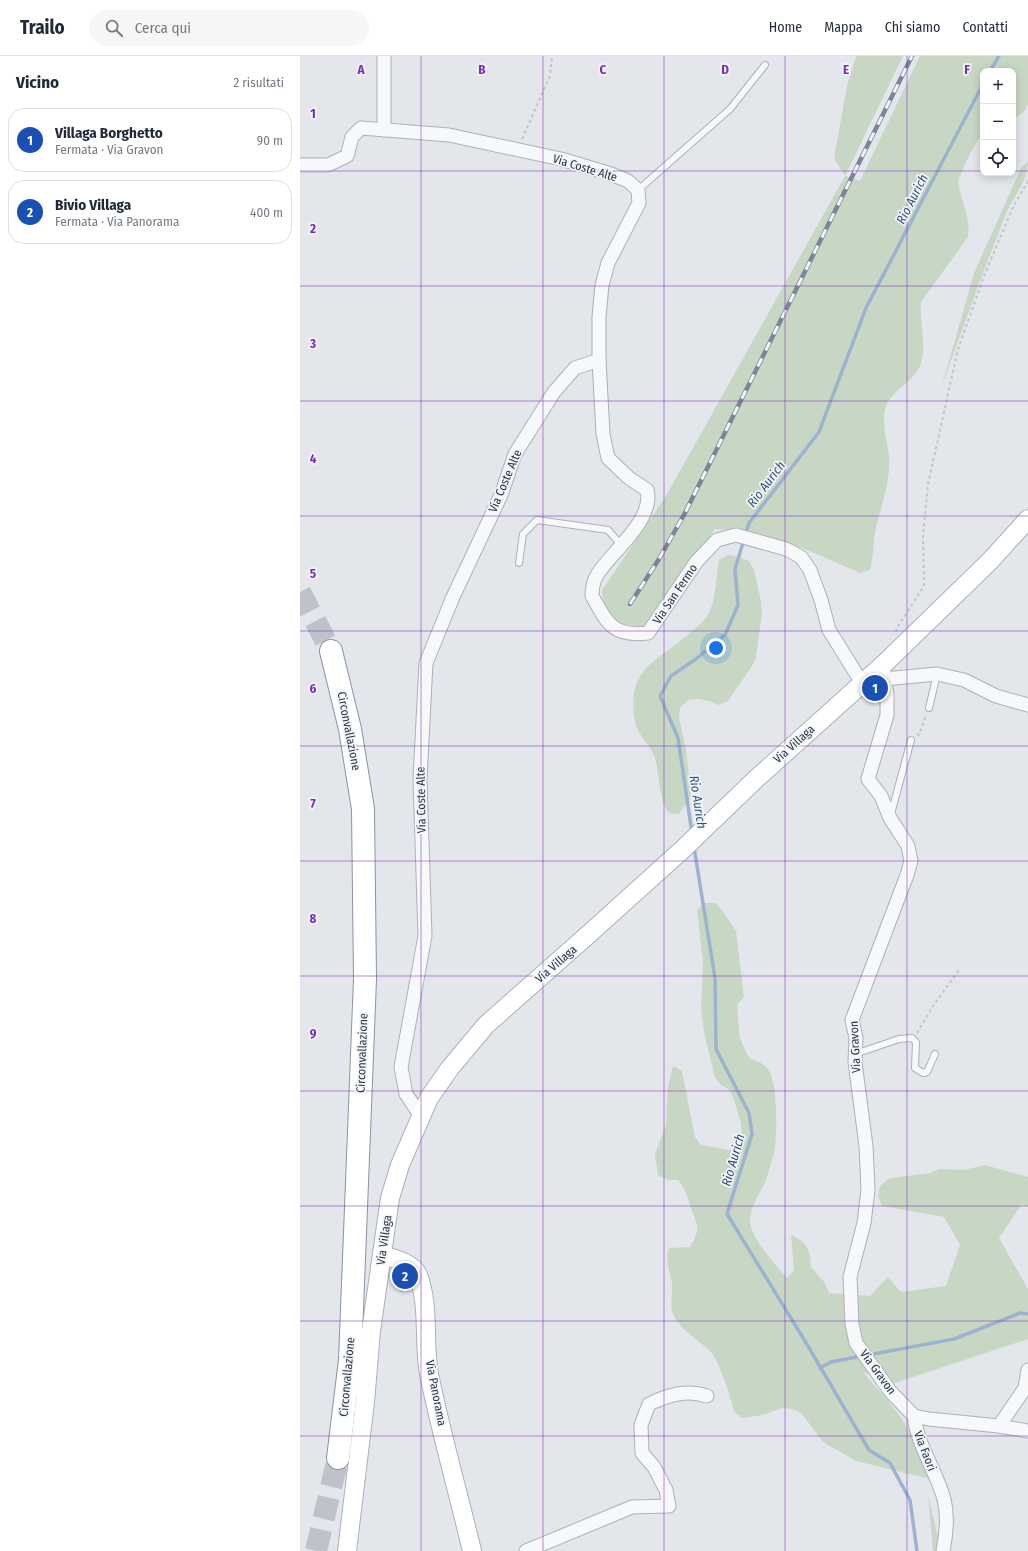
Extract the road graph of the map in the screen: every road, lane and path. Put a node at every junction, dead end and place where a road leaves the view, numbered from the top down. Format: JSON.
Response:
{"nodes":[{"id":1,"x":384,"y":56,"type":"edge"},
{"id":2,"x":552,"y":56,"type":"edge"},
{"id":3,"x":765,"y":65,"type":"dead end"},
{"id":4,"x":384,"y":130,"type":"junction"},
{"id":5,"x":518,"y":150,"type":"junction"},
{"id":6,"x":300,"y":165,"type":"edge"},
{"id":7,"x":1028,"y":181,"type":"edge"},
{"id":8,"x":638,"y":190,"type":"junction"},
{"id":9,"x":599,"y":360,"type":"junction"},
{"id":10,"x":1028,"y":519,"type":"edge"},
{"id":11,"x":622,"y":546,"type":"junction"},
{"id":12,"x":519,"y":563,"type":"dead end"},
{"id":13,"x":895,"y":636,"type":"dead end"},
{"id":14,"x":331,"y":651,"type":"tunnel mouth"},
{"id":15,"x":884,"y":671,"type":"junction"},
{"id":16,"x":936,"y":674,"type":"junction"},
{"id":17,"x":862,"y":683,"type":"junction"},
{"id":18,"x":1028,"y":704,"type":"edge"},
{"id":19,"x":929,"y":708,"type":"joint"},
{"id":20,"x":911,"y":740,"type":"joint"},
{"id":21,"x":890,"y":818,"type":"junction"},
{"id":22,"x":959,"y":970,"type":"dead end"},
{"id":23,"x":912,"y":1038,"type":"junction"},
{"id":24,"x":855,"y":1054,"type":"junction"},
{"id":25,"x":935,"y":1054,"type":"dead end"},
{"id":26,"x":420,"y":1115,"type":"junction"},
{"id":27,"x":382,"y":1255,"type":"junction"},
{"id":28,"x":1028,"y":1370,"type":"edge"},
{"id":29,"x":707,"y":1396,"type":"dead end"},
{"id":30,"x":914,"y":1416,"type":"junction"},
{"id":31,"x":1000,"y":1426,"type":"junction"},
{"id":32,"x":1028,"y":1432,"type":"edge"},
{"id":33,"x":338,"y":1458,"type":"tunnel mouth"},
{"id":34,"x":347,"y":1551,"type":"edge"},
{"id":35,"x":472,"y":1551,"type":"edge"},
{"id":36,"x":526,"y":1551,"type":"edge"},
{"id":37,"x":943,"y":1551,"type":"edge"}],
"edges":[{"from":1,"to":4,"type":"street"},
{"from":2,"to":5,"type":"path"},
{"from":3,"to":8,"type":"lane"},
{"from":4,"to":5,"type":"street","name":"Via Coste Alte"},
{"from":4,"to":6,"type":"street","name":"Via Coste Alte"},
{"from":5,"to":8,"type":"street","name":"Via Coste Alte"},
{"from":7,"to":13,"type":"path"},
{"from":8,"to":9,"type":"street"},
{"from":9,"to":11,"type":"street","name":"Via San Fermo"},
{"from":9,"to":26,"type":"street","name":"Via Coste Alte"},
{"from":10,"to":15,"type":"street","name":"Via Villaga"},
{"from":11,"to":12,"type":"lane"},
{"from":11,"to":17,"type":"street","name":"Via San Fermo"},
{"from":14,"to":33,"type":"highway","name":"Circonvallazione"},
{"from":15,"to":16,"type":"street"},
{"from":15,"to":17,"type":"street","name":"Via Villaga"},
{"from":15,"to":21,"type":"street","name":"Via Gravon"},
{"from":16,"to":18,"type":"street"},
{"from":16,"to":19,"type":"lane"},
{"from":17,"to":26,"type":"street","name":"Via Villaga"},
{"from":19,"to":20,"type":"path"},
{"from":20,"to":21,"type":"lane"},
{"from":21,"to":24,"type":"street","name":"Via Gravon"},
{"from":22,"to":23,"type":"path"},
{"from":23,"to":24,"type":"lane"},
{"from":23,"to":25,"type":"lane"},
{"from":24,"to":30,"type":"street","name":"Via Gravon"},
{"from":26,"to":27,"type":"street","name":"Via Villaga"},
{"from":27,"to":34,"type":"street","name":"Via Villaga"},
{"from":27,"to":35,"type":"street","name":"Via Panorama"},
{"from":28,"to":31,"type":"street"},
{"from":29,"to":36,"type":"street"},
{"from":30,"to":31,"type":"street","name":"Via Faori"},
{"from":30,"to":37,"type":"street","name":"Via Faori"},
{"from":31,"to":32,"type":"street","name":"Via Faori"}]}
